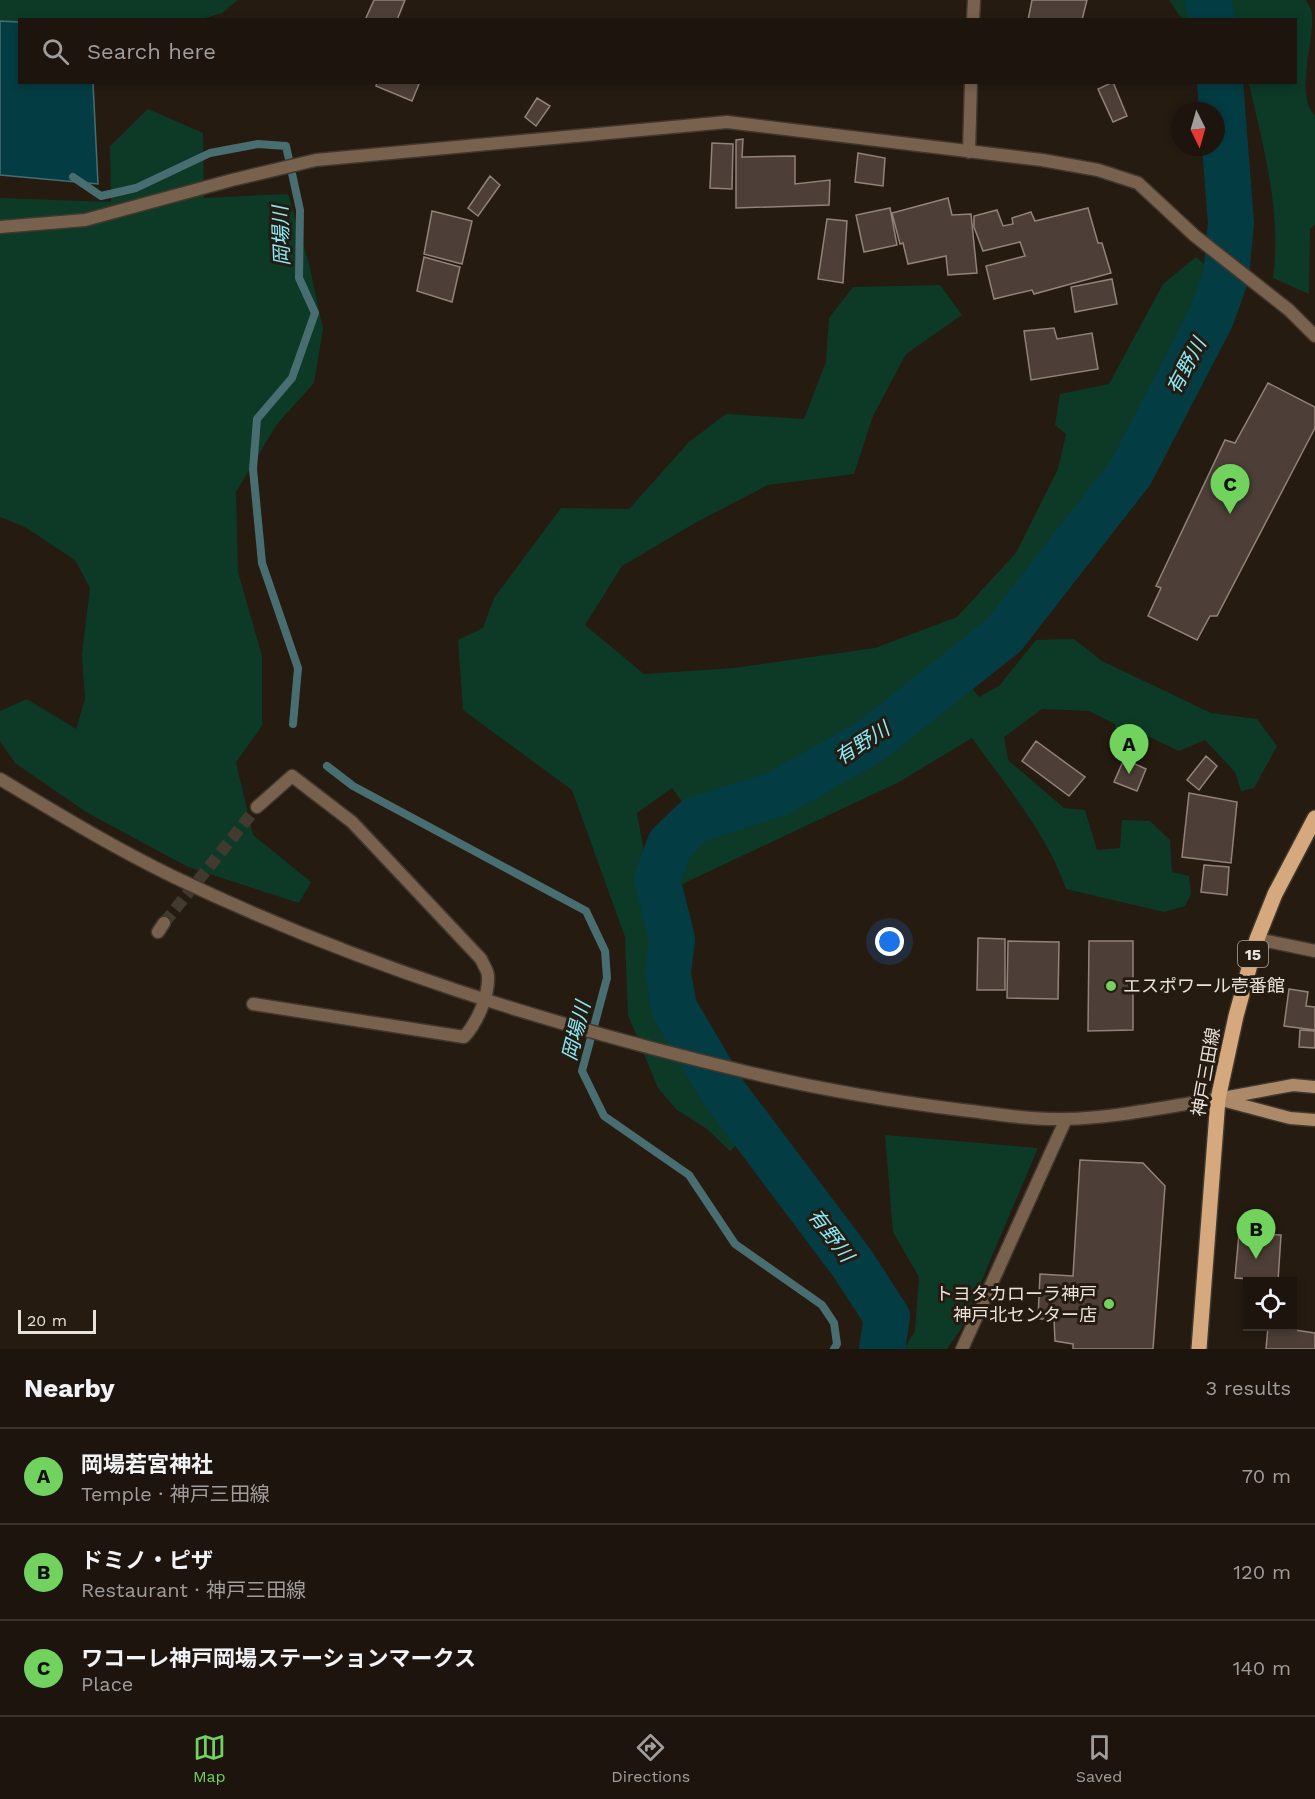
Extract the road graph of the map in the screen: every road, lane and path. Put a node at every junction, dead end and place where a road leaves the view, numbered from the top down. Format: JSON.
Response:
{"nodes":[{"id":1,"x":974,"y":0,"type":"edge"},
{"id":2,"x":973,"y":18,"type":"edge"},
{"id":3,"x":971,"y":84,"type":"edge"},
{"id":4,"x":969,"y":152,"type":"junction"},
{"id":5,"x":0,"y":227,"type":"edge"},
{"id":6,"x":1315,"y":336,"type":"edge"},
{"id":7,"x":0,"y":779,"type":"edge"},
{"id":8,"x":257,"y":807,"type":"tunnel mouth"},
{"id":9,"x":1315,"y":818,"type":"edge"},
{"id":10,"x":1311,"y":834,"type":"edge"},
{"id":11,"x":1257,"y":939,"type":"junction"},
{"id":12,"x":1315,"y":951,"type":"edge"},
{"id":13,"x":483,"y":1001,"type":"junction"},
{"id":14,"x":254,"y":1004,"type":"dead end"},
{"id":15,"x":1315,"y":1087,"type":"edge"},
{"id":16,"x":1218,"y":1099,"type":"junction"},
{"id":17,"x":1066,"y":1119,"type":"junction"},
{"id":18,"x":1315,"y":1120,"type":"edge"},
{"id":19,"x":962,"y":1349,"type":"edge"},
{"id":20,"x":1199,"y":1349,"type":"edge"}],
"edges":[{"from":1,"to":2,"type":"street"},
{"from":3,"to":4,"type":"street"},
{"from":4,"to":5,"type":"street"},
{"from":4,"to":6,"type":"street"},
{"from":7,"to":13,"type":"street"},
{"from":8,"to":13,"type":"street"},
{"from":9,"to":10,"type":"main road","name":"神戸三田線","number":"15"},
{"from":10,"to":11,"type":"main road","name":"神戸三田線","number":"15"},
{"from":11,"to":12,"type":"street"},
{"from":11,"to":16,"type":"main road","name":"神戸三田線","number":"15"},
{"from":13,"to":14,"type":"street"},
{"from":13,"to":17,"type":"street"},
{"from":15,"to":16,"type":"main road"},
{"from":16,"to":17,"type":"street"},
{"from":16,"to":18,"type":"main road"},
{"from":16,"to":20,"type":"main road","name":"神戸三田線","number":"15"},
{"from":17,"to":19,"type":"street"}]}
